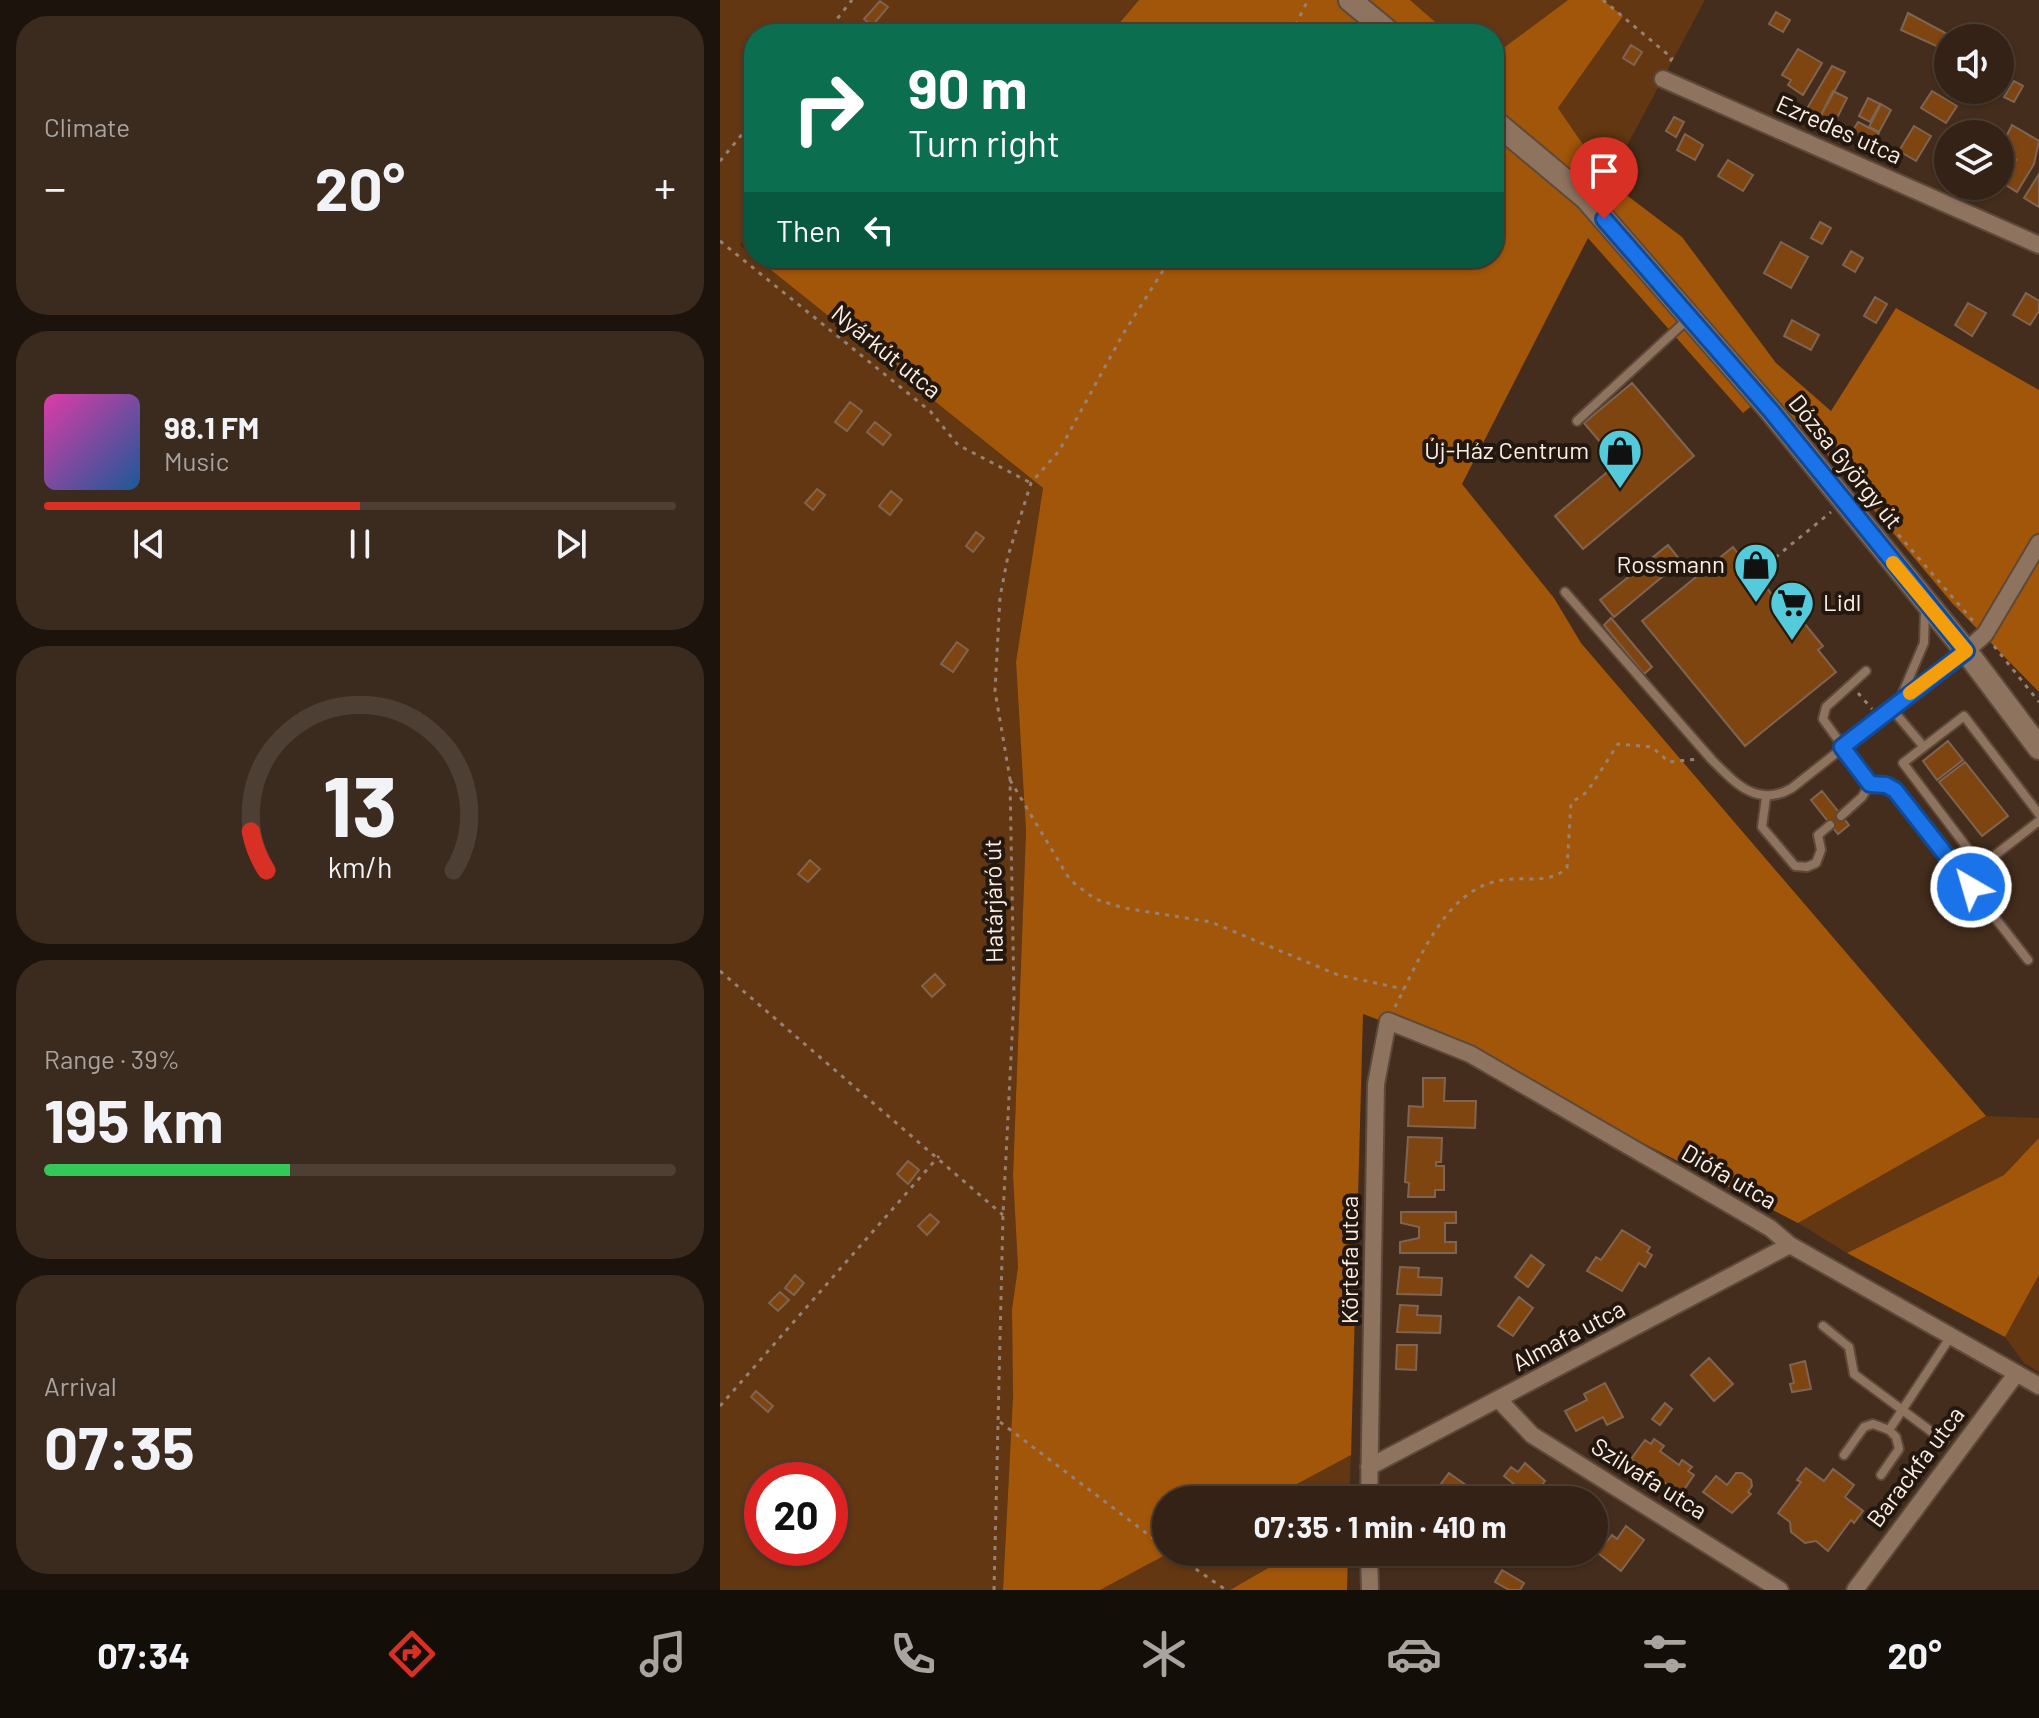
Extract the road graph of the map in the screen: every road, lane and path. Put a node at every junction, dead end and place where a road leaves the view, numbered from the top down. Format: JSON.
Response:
{"nodes":[{"id":1,"x":852,"y":0,"type":"edge"},
{"id":2,"x":1308,"y":0,"type":"edge"},
{"id":3,"x":1350,"y":0,"type":"edge"},
{"id":4,"x":1603,"y":0,"type":"edge"},
{"id":5,"x":833,"y":24,"type":"edge"},
{"id":6,"x":1296,"y":24,"type":"edge"},
{"id":7,"x":1379,"y":24,"type":"edge"},
{"id":8,"x":1672,"y":58,"type":"dead end"},
{"id":9,"x":1663,"y":79,"type":"dead end"},
{"id":10,"x":1504,"y":129,"type":"edge"},
{"id":11,"x":744,"y":132,"type":"edge"},
{"id":12,"x":720,"y":161,"type":"edge"},
{"id":13,"x":720,"y":241,"type":"edge"},
{"id":14,"x":2039,"y":245,"type":"edge"},
{"id":15,"x":744,"y":260,"type":"edge"},
{"id":16,"x":753,"y":268,"type":"edge"},
{"id":17,"x":1165,"y":268,"type":"edge"},
{"id":18,"x":1688,"y":319,"type":"junction"},
{"id":19,"x":1577,"y":421,"type":"dead end"},
{"id":20,"x":1031,"y":483,"type":"junction"},
{"id":21,"x":1803,"y":537,"type":"dead end"},
{"id":22,"x":2039,"y":543,"type":"edge"},
{"id":23,"x":1760,"y":570,"type":"dead end"},
{"id":24,"x":1565,"y":592,"type":"dead end"},
{"id":25,"x":1925,"y":601,"type":"junction"},
{"id":26,"x":1985,"y":634,"type":"junction"},
{"id":27,"x":1966,"y":651,"type":"junction"},
{"id":28,"x":1866,"y":671,"type":"dead end"},
{"id":29,"x":1851,"y":685,"type":"junction"},
{"id":30,"x":2039,"y":702,"type":"edge"},
{"id":31,"x":1895,"y":705,"type":"junction"},
{"id":32,"x":1879,"y":718,"type":"junction"},
{"id":33,"x":1842,"y":747,"type":"junction"},
{"id":34,"x":1924,"y":747,"type":"junction"},
{"id":35,"x":2039,"y":748,"type":"edge"},
{"id":36,"x":1706,"y":754,"type":"junction"},
{"id":37,"x":1010,"y":779,"type":"junction"},
{"id":38,"x":1870,"y":784,"type":"junction"},
{"id":39,"x":1766,"y":797,"type":"junction"},
{"id":40,"x":2039,"y":814,"type":"edge"},
{"id":41,"x":1841,"y":816,"type":"dead end"},
{"id":42,"x":2039,"y":821,"type":"edge"},
{"id":43,"x":1830,"y":825,"type":"dead end"},
{"id":44,"x":2028,"y":960,"type":"dead end"},
{"id":45,"x":720,"y":971,"type":"edge"},
{"id":46,"x":1404,"y":989,"type":"junction"},
{"id":47,"x":1388,"y":1021,"type":"junction"},
{"id":48,"x":939,"y":1156,"type":"junction"},
{"id":49,"x":1003,"y":1215,"type":"junction"},
{"id":50,"x":1790,"y":1245,"type":"junction"},
{"id":51,"x":1823,"y":1326,"type":"dead end"},
{"id":52,"x":1951,"y":1336,"type":"junction"},
{"id":53,"x":2016,"y":1374,"type":"junction"},
{"id":54,"x":2039,"y":1386,"type":"edge"},
{"id":55,"x":1499,"y":1400,"type":"junction"},
{"id":56,"x":720,"y":1406,"type":"edge"},
{"id":57,"x":1904,"y":1411,"type":"junction"},
{"id":58,"x":1000,"y":1422,"type":"junction"},
{"id":59,"x":1889,"y":1430,"type":"junction"},
{"id":60,"x":1944,"y":1441,"type":"dead end"},
{"id":61,"x":1844,"y":1455,"type":"dead end"},
{"id":62,"x":1369,"y":1467,"type":"junction"},
{"id":63,"x":1881,"y":1475,"type":"dead end"},
{"id":64,"x":1369,"y":1486,"type":"edge"},
{"id":65,"x":1152,"y":1537,"type":"edge"},
{"id":66,"x":1191,"y":1566,"type":"edge"},
{"id":67,"x":1369,"y":1566,"type":"edge"},
{"id":68,"x":994,"y":1590,"type":"edge"},
{"id":69,"x":1226,"y":1590,"type":"edge"},
{"id":70,"x":1370,"y":1590,"type":"edge"},
{"id":71,"x":1780,"y":1590,"type":"edge"},
{"id":72,"x":1855,"y":1590,"type":"edge"}],
"edges":[{"from":1,"to":5,"type":"path"},
{"from":2,"to":6,"type":"path"},
{"from":3,"to":7,"type":"main road"},
{"from":4,"to":8,"type":"path"},
{"from":9,"to":14,"type":"street","name":"Ezredes utca"},
{"from":10,"to":18,"type":"main road","name":"Dózsa György út"},
{"from":11,"to":12,"type":"path"},
{"from":13,"to":15,"type":"path","name":"Nyárkút utca"},
{"from":16,"to":20,"type":"path","name":"Nyárkút utca"},
{"from":17,"to":20,"type":"path","name":"Határjáró út"},
{"from":18,"to":19,"type":"lane"},
{"from":18,"to":25,"type":"main road","name":"Dózsa György út"},
{"from":20,"to":37,"type":"path","name":"Határjáró út"},
{"from":21,"to":23,"type":"path"},
{"from":22,"to":26,"type":"street"},
{"from":24,"to":36,"type":"lane"},
{"from":25,"to":27,"type":"main road","name":"Dózsa György út"},
{"from":25,"to":31,"type":"lane"},
{"from":26,"to":27,"type":"street"},
{"from":26,"to":30,"type":"path"},
{"from":27,"to":31,"type":"lane"},
{"from":27,"to":35,"type":"main road","name":"Dózsa György út"},
{"from":28,"to":29,"type":"lane"},
{"from":29,"to":32,"type":"path"},
{"from":29,"to":33,"type":"lane"},
{"from":31,"to":32,"type":"lane"},
{"from":31,"to":34,"type":"lane"},
{"from":32,"to":33,"type":"lane"},
{"from":33,"to":38,"type":"lane"},
{"from":33,"to":39,"type":"lane"},
{"from":34,"to":40,"type":"lane"},
{"from":34,"to":42,"type":"lane"},
{"from":36,"to":39,"type":"lane"},
{"from":36,"to":46,"type":"path"},
{"from":37,"to":46,"type":"path"},
{"from":37,"to":49,"type":"path","name":"Határjáró út"},
{"from":38,"to":41,"type":"lane"},
{"from":38,"to":44,"type":"lane"},
{"from":39,"to":43,"type":"lane"},
{"from":45,"to":48,"type":"path"},
{"from":46,"to":47,"type":"path"},
{"from":47,"to":50,"type":"street","name":"Diófa utca"},
{"from":47,"to":62,"type":"street","name":"Körtefa utca"},
{"from":48,"to":49,"type":"path"},
{"from":48,"to":56,"type":"path"},
{"from":49,"to":58,"type":"path","name":"Határjáró út"},
{"from":50,"to":52,"type":"street","name":"Diófa utca"},
{"from":50,"to":55,"type":"street","name":"Almafa utca"},
{"from":51,"to":57,"type":"lane"},
{"from":52,"to":53,"type":"street","name":"Diófa utca"},
{"from":52,"to":57,"type":"lane"},
{"from":53,"to":54,"type":"street","name":"Diófa utca"},
{"from":53,"to":72,"type":"street","name":"Barackfa utca"},
{"from":55,"to":62,"type":"street","name":"Almafa utca"},
{"from":55,"to":71,"type":"street","name":"Szilvafa utca"},
{"from":57,"to":59,"type":"lane"},
{"from":57,"to":60,"type":"lane"},
{"from":58,"to":65,"type":"path"},
{"from":58,"to":68,"type":"path","name":"Határjáró út"},
{"from":59,"to":61,"type":"lane"},
{"from":59,"to":63,"type":"lane"},
{"from":62,"to":64,"type":"street","name":"Körtefa utca"},
{"from":66,"to":69,"type":"path"},
{"from":67,"to":70,"type":"street"}]}
